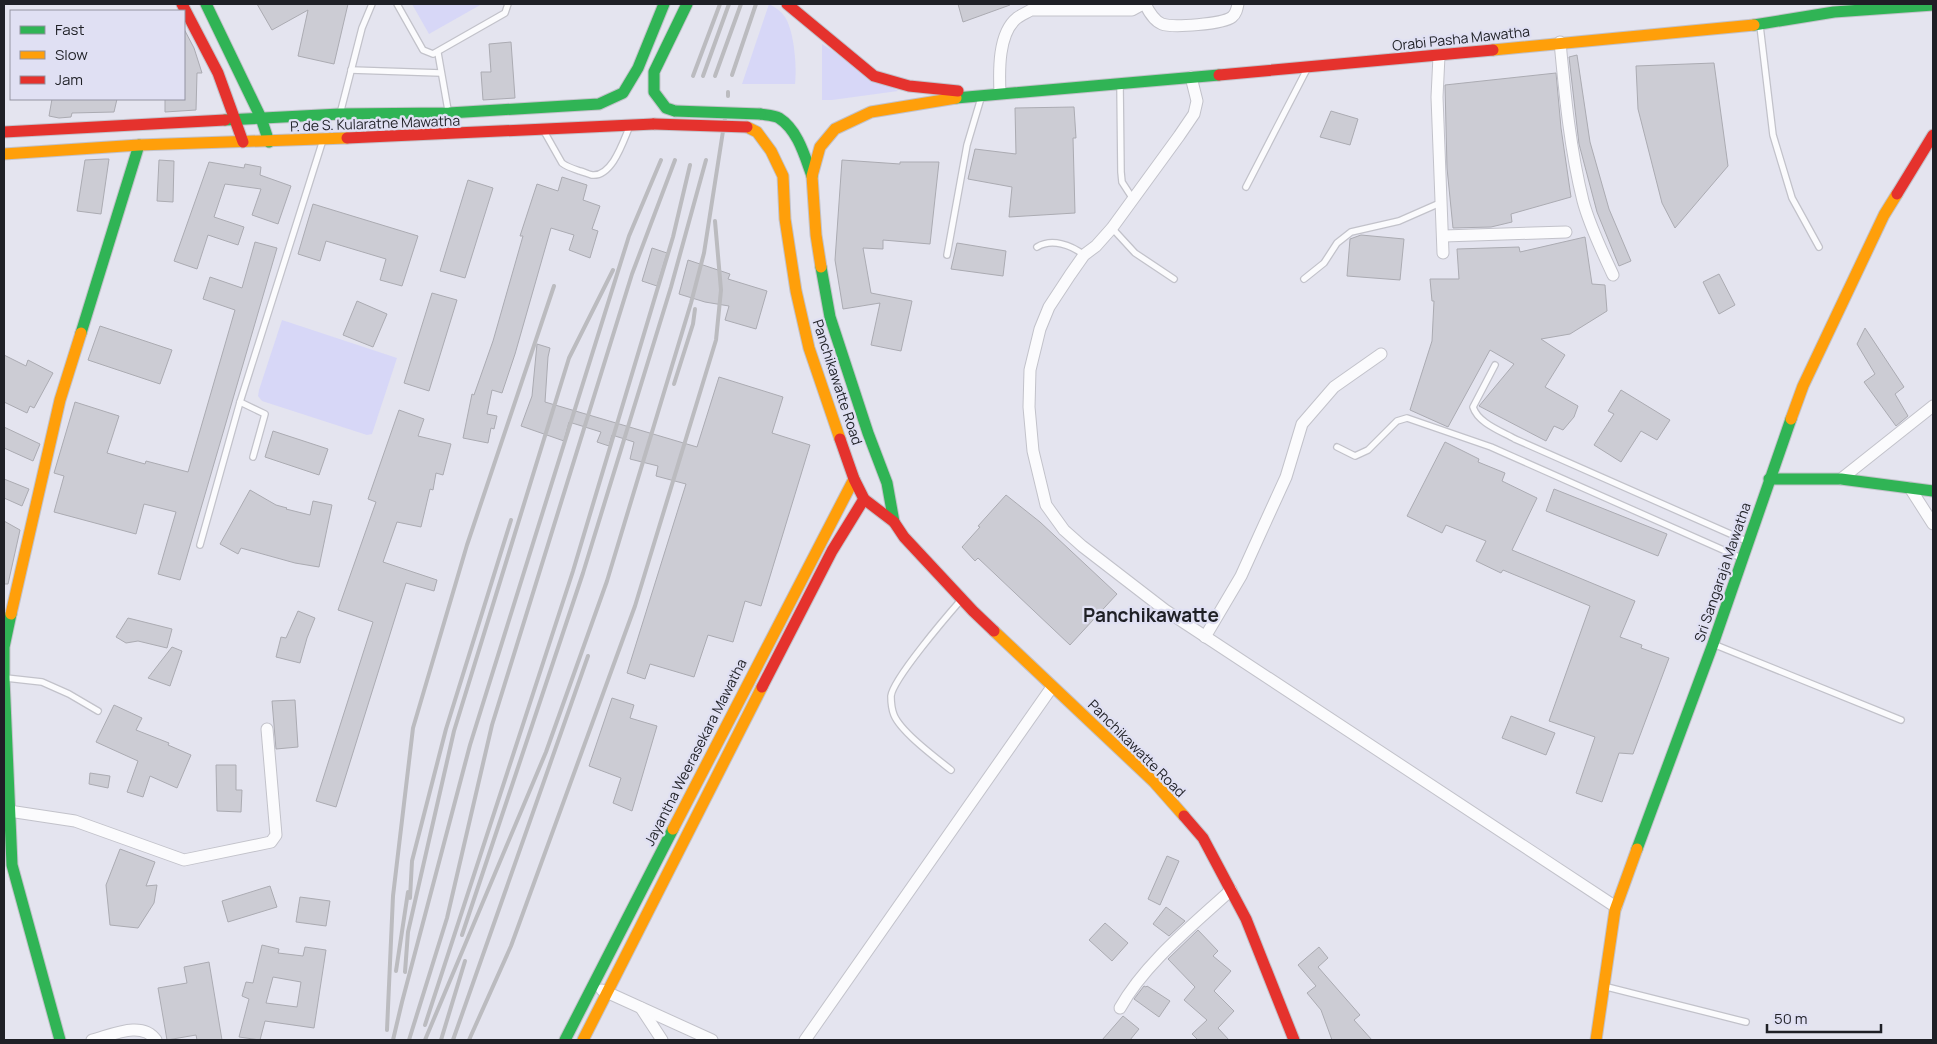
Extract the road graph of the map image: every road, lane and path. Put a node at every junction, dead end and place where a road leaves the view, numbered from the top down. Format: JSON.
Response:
{"nodes":[{"id":1,"x":182,"y":4,"type":"edge"},
{"id":2,"x":206,"y":4,"type":"edge"},
{"id":3,"x":372,"y":4,"type":"edge"},
{"id":4,"x":397,"y":4,"type":"edge"},
{"id":5,"x":508,"y":4,"type":"edge"},
{"id":6,"x":664,"y":4,"type":"edge"},
{"id":7,"x":687,"y":4,"type":"edge"},
{"id":8,"x":787,"y":4,"type":"edge"},
{"id":9,"x":1144,"y":4,"type":"edge"},
{"id":10,"x":1238,"y":4,"type":"edge"},
{"id":11,"x":1933,"y":5,"type":"edge"},
{"id":12,"x":1760,"y":24,"type":"junction"},
{"id":13,"x":1560,"y":42,"type":"junction"},
{"id":14,"x":438,"y":53,"type":"junction"},
{"id":15,"x":1439,"y":56,"type":"junction"},
{"id":16,"x":1308,"y":67,"type":"junction"},
{"id":17,"x":638,"y":68,"type":"junction"},
{"id":18,"x":351,"y":70,"type":"junction"},
{"id":19,"x":654,"y":72,"type":"junction"},
{"id":20,"x":441,"y":73,"type":"junction"},
{"id":21,"x":1191,"y":77,"type":"junction"},
{"id":22,"x":1120,"y":83,"type":"junction"},
{"id":23,"x":991,"y":94,"type":"junction"},
{"id":24,"x":449,"y":113,"type":"junction"},
{"id":25,"x":340,"y":114,"type":"junction"},
{"id":26,"x":261,"y":118,"type":"junction"},
{"id":27,"x":235,"y":119,"type":"junction"},
{"id":28,"x":630,"y":126,"type":"junction"},
{"id":29,"x":747,"y":127,"type":"joint"},
{"id":30,"x":543,"y":131,"type":"junction"},
{"id":31,"x":4,"y":132,"type":"edge"},
{"id":32,"x":1933,"y":135,"type":"edge"},
{"id":33,"x":323,"y":140,"type":"junction"},
{"id":34,"x":243,"y":142,"type":"junction"},
{"id":35,"x":269,"y":142,"type":"junction"},
{"id":36,"x":140,"y":145,"type":"junction"},
{"id":37,"x":4,"y":154,"type":"edge"},
{"id":38,"x":812,"y":176,"type":"junction"},
{"id":39,"x":1246,"y":188,"type":"dead end"},
{"id":40,"x":1133,"y":199,"type":"junction"},
{"id":41,"x":1440,"y":203,"type":"junction"},
{"id":42,"x":1112,"y":228,"type":"junction"},
{"id":43,"x":1566,"y":232,"type":"dead end"},
{"id":44,"x":1444,"y":236,"type":"junction"},
{"id":45,"x":1037,"y":247,"type":"dead end"},
{"id":46,"x":1819,"y":247,"type":"dead end"},
{"id":47,"x":1443,"y":253,"type":"dead end"},
{"id":48,"x":947,"y":255,"type":"dead end"},
{"id":49,"x":1084,"y":255,"type":"junction"},
{"id":50,"x":1613,"y":275,"type":"dead end"},
{"id":51,"x":1174,"y":279,"type":"dead end"},
{"id":52,"x":1304,"y":279,"type":"dead end"},
{"id":53,"x":1381,"y":354,"type":"dead end"},
{"id":54,"x":1496,"y":365,"type":"dead end"},
{"id":55,"x":240,"y":402,"type":"junction"},
{"id":56,"x":1933,"y":406,"type":"edge"},
{"id":57,"x":1337,"y":447,"type":"dead end"},
{"id":58,"x":254,"y":457,"type":"dead end"},
{"id":59,"x":1841,"y":478,"type":"junction"},
{"id":60,"x":854,"y":479,"type":"junction"},
{"id":61,"x":1769,"y":479,"type":"junction"},
{"id":62,"x":1910,"y":488,"type":"junction"},
{"id":63,"x":1933,"y":491,"type":"edge"},
{"id":64,"x":864,"y":498,"type":"junction"},
{"id":65,"x":894,"y":522,"type":"junction"},
{"id":66,"x":1933,"y":524,"type":"edge"},
{"id":67,"x":1749,"y":541,"type":"junction"},
{"id":68,"x":200,"y":545,"type":"dead end"},
{"id":69,"x":1743,"y":558,"type":"junction"},
{"id":70,"x":962,"y":599,"type":"junction"},
{"id":71,"x":1205,"y":637,"type":"junction"},
{"id":72,"x":1713,"y":644,"type":"junction"},
{"id":73,"x":4,"y":647,"type":"edge"},
{"id":74,"x":4,"y":678,"type":"edge"},
{"id":75,"x":1052,"y":687,"type":"junction"},
{"id":76,"x":98,"y":711,"type":"dead end"},
{"id":77,"x":1901,"y":720,"type":"dead end"},
{"id":78,"x":267,"y":729,"type":"dead end"},
{"id":79,"x":951,"y":770,"type":"dead end"},
{"id":80,"x":10,"y":811,"type":"junction"},
{"id":81,"x":1231,"y":890,"type":"junction"},
{"id":82,"x":1616,"y":907,"type":"junction"},
{"id":83,"x":592,"y":985,"type":"junction"},
{"id":84,"x":1603,"y":985,"type":"junction"},
{"id":85,"x":607,"y":992,"type":"junction"},
{"id":86,"x":642,"y":1008,"type":"junction"},
{"id":87,"x":1120,"y":1008,"type":"dead end"},
{"id":88,"x":1746,"y":1022,"type":"dead end"},
{"id":89,"x":60,"y":1040,"type":"edge"},
{"id":90,"x":92,"y":1040,"type":"edge"},
{"id":91,"x":156,"y":1040,"type":"edge"},
{"id":92,"x":565,"y":1040,"type":"edge"},
{"id":93,"x":583,"y":1040,"type":"edge"},
{"id":94,"x":662,"y":1040,"type":"edge"},
{"id":95,"x":712,"y":1040,"type":"edge"},
{"id":96,"x":806,"y":1040,"type":"edge"},
{"id":97,"x":1294,"y":1040,"type":"edge"},
{"id":98,"x":1596,"y":1040,"type":"edge"}],
"edges":[{"from":1,"to":27,"type":"main road"},
{"from":2,"to":26,"type":"main road"},
{"from":3,"to":18,"type":"lane"},
{"from":4,"to":14,"type":"lane"},
{"from":5,"to":14,"type":"lane"},
{"from":6,"to":17,"type":"main road"},
{"from":7,"to":19,"type":"main road"},
{"from":8,"to":23,"type":"main road"},
{"from":9,"to":10,"type":"street"},
{"from":9,"to":23,"type":"street"},
{"from":11,"to":12,"type":"main road","name":"Orabi Pasha Mawatha"},
{"from":12,"to":13,"type":"main road","name":"Orabi Pasha Mawatha"},
{"from":12,"to":46,"type":"lane"},
{"from":13,"to":15,"type":"main road","name":"Orabi Pasha Mawatha"},
{"from":13,"to":50,"type":"street"},
{"from":14,"to":20,"type":"lane"},
{"from":15,"to":16,"type":"main road","name":"Orabi Pasha Mawatha"},
{"from":15,"to":41,"type":"street"},
{"from":16,"to":21,"type":"main road","name":"Orabi Pasha Mawatha"},
{"from":16,"to":39,"type":"lane"},
{"from":17,"to":19,"type":"main road"},
{"from":17,"to":24,"type":"main road","name":"P. de S. Kularatne Mawatha"},
{"from":18,"to":20,"type":"lane"},
{"from":18,"to":25,"type":"lane"},
{"from":19,"to":38,"type":"main road","name":"Panchikawatte Road","bridge":true},
{"from":20,"to":24,"type":"lane"},
{"from":21,"to":22,"type":"main road","name":"Orabi Pasha Mawatha"},
{"from":21,"to":40,"type":"street"},
{"from":22,"to":23,"type":"main road","name":"Orabi Pasha Mawatha"},
{"from":22,"to":40,"type":"lane"},
{"from":23,"to":38,"type":"main road","name":"Panchikawatte Road"},
{"from":23,"to":48,"type":"lane"},
{"from":24,"to":25,"type":"main road","name":"P. de S. Kularatne Mawatha"},
{"from":25,"to":26,"type":"main road","name":"P. de S. Kularatne Mawatha"},
{"from":26,"to":27,"type":"main road","name":"P. de S. Kularatne Mawatha"},
{"from":26,"to":35,"type":"main road"},
{"from":27,"to":31,"type":"main road","name":"P. de S. Kularatne Mawatha"},
{"from":27,"to":34,"type":"main road"},
{"from":28,"to":29,"type":"main road","name":"P. de S. Kularatne Mawatha","bridge":true},
{"from":28,"to":30,"type":"main road","name":"P. de S. Kularatne Mawatha"},
{"from":28,"to":30,"type":"lane"},
{"from":29,"to":60,"type":"main road","name":"Panchikawatte Road"},
{"from":30,"to":33,"type":"main road","name":"P. de S. Kularatne Mawatha"},
{"from":32,"to":61,"type":"main road","name":"Sri Sangaraja Mawatha"},
{"from":33,"to":35,"type":"main road","name":"P. de S. Kularatne Mawatha"},
{"from":33,"to":55,"type":"lane"},
{"from":34,"to":35,"type":"main road","name":"P. de S. Kularatne Mawatha"},
{"from":34,"to":36,"type":"main road","name":"P. de S. Kularatne Mawatha"},
{"from":36,"to":37,"type":"main road","name":"P. de S. Kularatne Mawatha"},
{"from":36,"to":73,"type":"main road"},
{"from":38,"to":65,"type":"main road","name":"Panchikawatte Road"},
{"from":40,"to":42,"type":"street"},
{"from":41,"to":44,"type":"street"},
{"from":41,"to":52,"type":"lane"},
{"from":42,"to":49,"type":"street"},
{"from":42,"to":51,"type":"lane"},
{"from":43,"to":44,"type":"street"},
{"from":44,"to":47,"type":"street"},
{"from":45,"to":49,"type":"lane"},
{"from":49,"to":71,"type":"street"},
{"from":53,"to":71,"type":"street"},
{"from":54,"to":67,"type":"lane"},
{"from":55,"to":58,"type":"lane"},
{"from":55,"to":68,"type":"lane"},
{"from":56,"to":59,"type":"street"},
{"from":57,"to":69,"type":"lane"},
{"from":59,"to":61,"type":"main road"},
{"from":59,"to":62,"type":"main road"},
{"from":60,"to":64,"type":"main road","name":"Panchikawatte Road"},
{"from":60,"to":83,"type":"main road","name":"Jayantha Weerasekara Mawatha"},
{"from":61,"to":67,"type":"main road","name":"Sri Sangaraja Mawatha"},
{"from":62,"to":63,"type":"main road"},
{"from":62,"to":66,"type":"street"},
{"from":64,"to":65,"type":"main road","name":"Panchikawatte Road"},
{"from":64,"to":85,"type":"main road"},
{"from":65,"to":70,"type":"main road","name":"Panchikawatte Road"},
{"from":67,"to":69,"type":"main road","name":"Sri Sangaraja Mawatha"},
{"from":69,"to":72,"type":"main road","name":"Sri Sangaraja Mawatha"},
{"from":70,"to":75,"type":"main road","name":"Panchikawatte Road"},
{"from":70,"to":79,"type":"lane"},
{"from":71,"to":82,"type":"street"},
{"from":72,"to":77,"type":"lane"},
{"from":72,"to":82,"type":"main road","name":"Sri Sangaraja Mawatha"},
{"from":73,"to":74,"type":"main road"},
{"from":74,"to":76,"type":"lane"},
{"from":74,"to":80,"type":"main road"},
{"from":75,"to":81,"type":"main road","name":"Panchikawatte Road"},
{"from":75,"to":96,"type":"street"},
{"from":78,"to":80,"type":"street"},
{"from":80,"to":89,"type":"main road"},
{"from":81,"to":87,"type":"street"},
{"from":81,"to":97,"type":"main road","name":"Panchikawatte Road"},
{"from":82,"to":84,"type":"main road","name":"Sri Sangaraja Mawatha"},
{"from":83,"to":85,"type":"street"},
{"from":83,"to":92,"type":"main road","name":"Jayantha Weerasekara Mawatha"},
{"from":84,"to":88,"type":"lane"},
{"from":84,"to":98,"type":"main road","name":"Sri Sangaraja Mawatha"},
{"from":85,"to":86,"type":"street"},
{"from":85,"to":93,"type":"main road"},
{"from":86,"to":94,"type":"street"},
{"from":86,"to":95,"type":"street"},
{"from":90,"to":91,"type":"street"}]}
